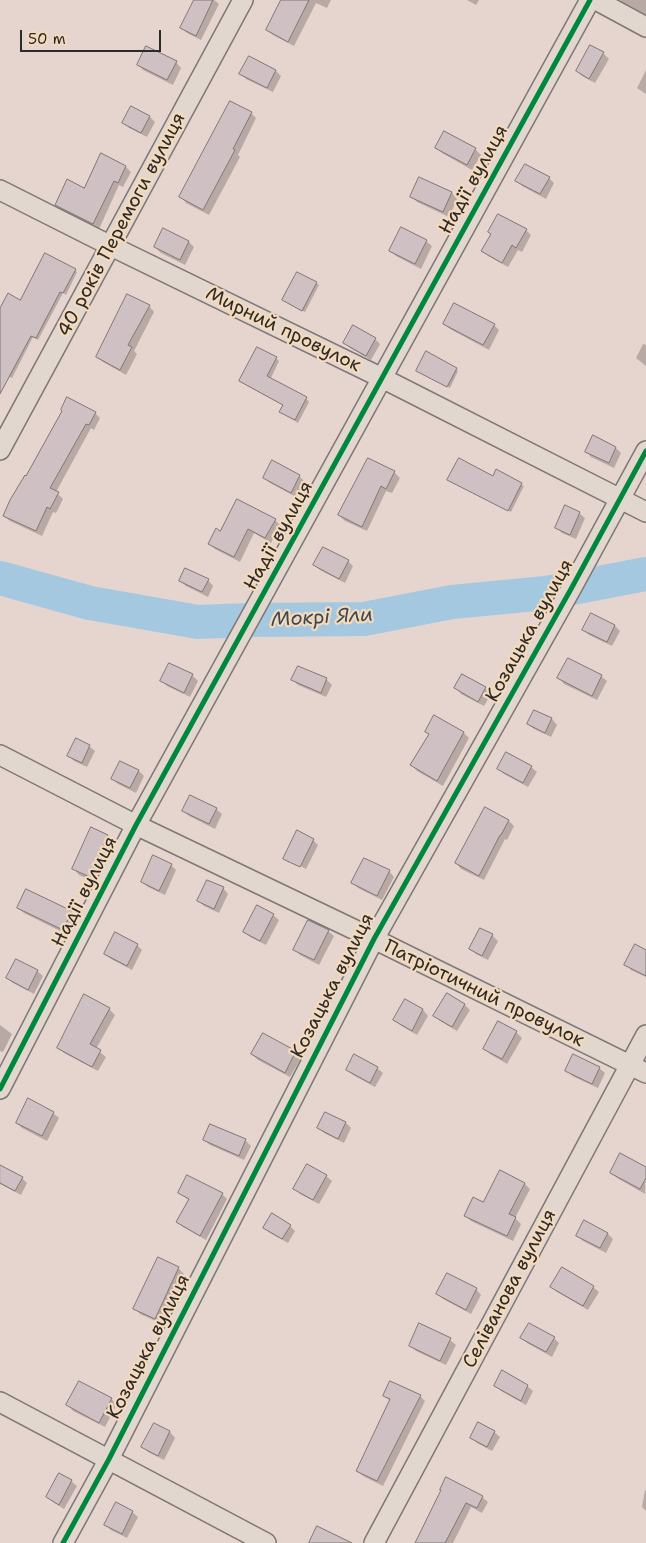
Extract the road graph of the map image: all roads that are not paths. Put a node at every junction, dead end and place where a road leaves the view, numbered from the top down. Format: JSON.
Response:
{"nodes":[{"id":1,"x":243,"y":0,"type":"edge"},
{"id":2,"x":590,"y":0,"type":"edge"},
{"id":3,"x":596,"y":0,"type":"edge"},
{"id":4,"x":646,"y":27,"type":"edge"},
{"id":5,"x":0,"y":190,"type":"edge"},
{"id":6,"x":111,"y":246,"type":"junction"},
{"id":7,"x":382,"y":378,"type":"junction"},
{"id":8,"x":0,"y":450,"type":"edge"},
{"id":9,"x":646,"y":451,"type":"edge"},
{"id":10,"x":620,"y":500,"type":"junction"},
{"id":11,"x":646,"y":512,"type":"edge"},
{"id":12,"x":0,"y":755,"type":"edge"},
{"id":13,"x":136,"y":825,"type":"junction"},
{"id":14,"x":374,"y":939,"type":"junction"},
{"id":15,"x":646,"y":1034,"type":"edge"},
{"id":16,"x":638,"y":1069,"type":"edge"},
{"id":17,"x":0,"y":1089,"type":"edge"},
{"id":18,"x":0,"y":1402,"type":"edge"},
{"id":19,"x":109,"y":1459,"type":"junction"},
{"id":20,"x":63,"y":1543,"type":"edge"},
{"id":21,"x":266,"y":1543,"type":"edge"},
{"id":22,"x":374,"y":1543,"type":"edge"}],
"edges":[{"from":1,"to":6,"type":"street","name":"40 років Перемоги вулиця"},
{"from":2,"to":7,"type":"street","name":"Надії вулиця"},
{"from":3,"to":4,"type":"street"},
{"from":5,"to":6,"type":"street","name":"Мирний провулок"},
{"from":6,"to":7,"type":"street","name":"Мирний провулок"},
{"from":6,"to":8,"type":"street","name":"40 років Перемоги вулиця"},
{"from":7,"to":10,"type":"street","name":"Мирний провулок"},
{"from":7,"to":13,"type":"street","name":"Надії вулиця"},
{"from":9,"to":10,"type":"street","name":"Козацька вулиця"},
{"from":10,"to":11,"type":"street","name":"Мирний провулок"},
{"from":10,"to":14,"type":"street","name":"Козацька вулиця"},
{"from":12,"to":13,"type":"street","name":"Патріотичний провулок"},
{"from":13,"to":14,"type":"street","name":"Патріотичний провулок"},
{"from":13,"to":17,"type":"street","name":"Надії вулиця"},
{"from":14,"to":16,"type":"street","name":"Патріотичний провулок"},
{"from":14,"to":19,"type":"street","name":"Козацька вулиця"},
{"from":15,"to":16,"type":"street","name":"Селіванова вулиця"},
{"from":16,"to":22,"type":"street","name":"Селіванова вулиця"},
{"from":18,"to":19,"type":"street"},
{"from":19,"to":20,"type":"street","name":"Козацька вулиця"},
{"from":19,"to":21,"type":"street"}]}
